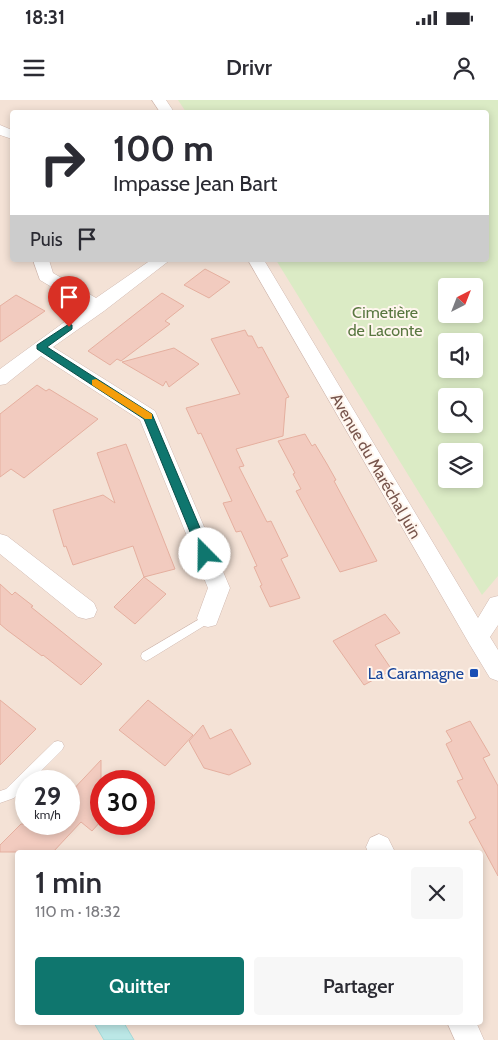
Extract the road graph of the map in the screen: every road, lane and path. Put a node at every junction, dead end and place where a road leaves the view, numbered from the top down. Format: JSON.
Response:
{"nodes":[{"id":1,"x":41,"y":262,"type":"edge"},
{"id":2,"x":159,"y":262,"type":"edge"},
{"id":3,"x":257,"y":262,"type":"edge"},
{"id":4,"x":98,"y":306,"type":"junction"},
{"id":5,"x":40,"y":347,"type":"junction"},
{"id":6,"x":0,"y":379,"type":"edge"},
{"id":7,"x":0,"y":542,"type":"edge"},
{"id":8,"x":498,"y":605,"type":"edge"},
{"id":9,"x":86,"y":610,"type":"dead end"},
{"id":10,"x":208,"y":618,"type":"joint"},
{"id":11,"x":478,"y":638,"type":"junction"},
{"id":12,"x":146,"y":656,"type":"dead end"},
{"id":13,"x":498,"y":671,"type":"edge"},
{"id":14,"x":58,"y":746,"type":"dead end"},
{"id":15,"x":0,"y":797,"type":"edge"},
{"id":16,"x":463,"y":1025,"type":"edge"},
{"id":17,"x":470,"y":1040,"type":"edge"}],
"edges":[{"from":1,"to":4,"type":"street"},
{"from":2,"to":4,"type":"street"},
{"from":3,"to":11,"type":"street","name":"Avenue du Maréchal Juin"},
{"from":4,"to":5,"type":"street"},
{"from":5,"to":6,"type":"street"},
{"from":5,"to":10,"type":"street"},
{"from":7,"to":9,"type":"street"},
{"from":8,"to":11,"type":"street"},
{"from":10,"to":12,"type":"lane"},
{"from":11,"to":13,"type":"street","name":"Avenue du Maréchal Juin"},
{"from":14,"to":15,"type":"lane"},
{"from":16,"to":17,"type":"street"}]}
